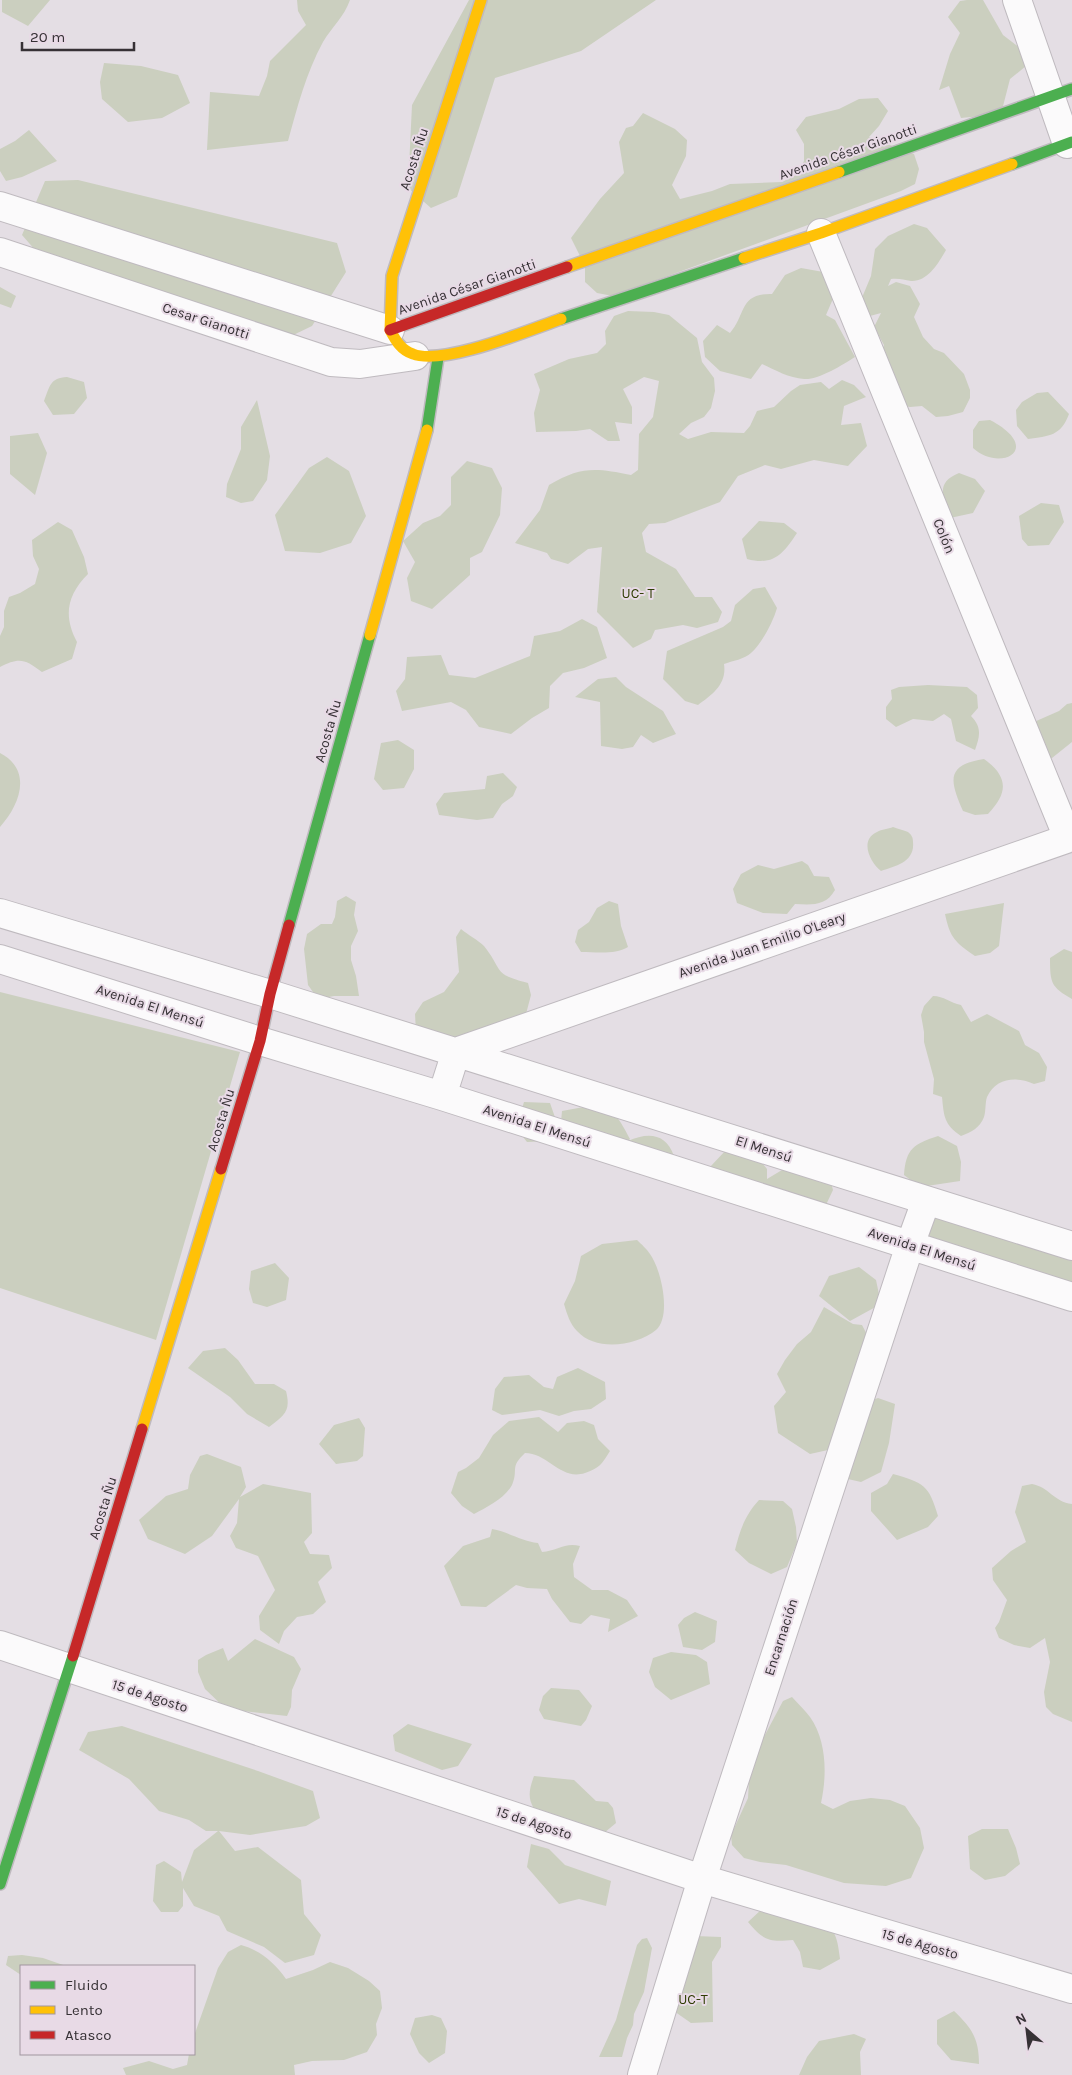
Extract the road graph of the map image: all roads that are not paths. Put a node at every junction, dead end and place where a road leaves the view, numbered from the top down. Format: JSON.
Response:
{"nodes":[{"id":1,"x":481,"y":0,"type":"edge"},
{"id":2,"x":1017,"y":0,"type":"edge"},
{"id":3,"x":1061,"y":93,"type":"edge"},
{"id":4,"x":1069,"y":143,"type":"edge"},
{"id":5,"x":0,"y":206,"type":"edge"},
{"id":6,"x":821,"y":233,"type":"junction"},
{"id":7,"x":0,"y":252,"type":"edge"},
{"id":8,"x":390,"y":330,"type":"junction"},
{"id":9,"x":427,"y":357,"type":"junction"},
{"id":10,"x":1071,"y":836,"type":"edge"},
{"id":11,"x":0,"y":913,"type":"edge"},
{"id":12,"x":0,"y":959,"type":"edge"},
{"id":13,"x":270,"y":994,"type":"junction"},
{"id":14,"x":260,"y":1041,"type":"junction"},
{"id":15,"x":456,"y":1052,"type":"junction"},
{"id":16,"x":442,"y":1096,"type":"junction"},
{"id":17,"x":926,"y":1201,"type":"junction"},
{"id":18,"x":910,"y":1245,"type":"junction"},
{"id":19,"x":1072,"y":1246,"type":"edge"},
{"id":20,"x":1072,"y":1297,"type":"edge"},
{"id":21,"x":0,"y":1645,"type":"edge"},
{"id":22,"x":70,"y":1669,"type":"junction"},
{"id":23,"x":702,"y":1879,"type":"junction"},
{"id":24,"x":0,"y":1884,"type":"edge"},
{"id":25,"x":1072,"y":1988,"type":"edge"},
{"id":26,"x":642,"y":2075,"type":"edge"}],
"edges":[{"from":1,"to":8,"type":"street","name":"Acosta Ñu"},
{"from":2,"to":3,"type":"street"},
{"from":3,"to":4,"type":"street"},
{"from":3,"to":8,"type":"street","name":"Avenida César Gianotti"},
{"from":4,"to":6,"type":"street"},
{"from":5,"to":8,"type":"street"},
{"from":6,"to":9,"type":"street"},
{"from":6,"to":10,"type":"street","name":"Colón"},
{"from":7,"to":9,"type":"street","name":"Cesar Gianotti"},
{"from":8,"to":9,"type":"street","name":"Avenida César Gianotti"},
{"from":9,"to":13,"type":"street","name":"Acosta Ñu"},
{"from":10,"to":15,"type":"street","name":"Avenida Juan Emilio O'Leary"},
{"from":11,"to":13,"type":"street"},
{"from":12,"to":14,"type":"street","name":"Avenida El Mensú"},
{"from":13,"to":14,"type":"street","name":"Acosta Ñu"},
{"from":13,"to":15,"type":"street"},
{"from":14,"to":16,"type":"street","name":"Avenida El Mensú"},
{"from":14,"to":22,"type":"street","name":"Acosta Ñu"},
{"from":15,"to":16,"type":"street"},
{"from":15,"to":17,"type":"street","name":"El Mensú"},
{"from":16,"to":18,"type":"street","name":"Avenida El Mensú"},
{"from":17,"to":18,"type":"street","name":"Encarnación"},
{"from":17,"to":19,"type":"street","name":"El Mensú"},
{"from":18,"to":20,"type":"street","name":"Avenida El Mensú"},
{"from":18,"to":23,"type":"street","name":"Encarnación"},
{"from":21,"to":22,"type":"street","name":"15 de Agosto"},
{"from":22,"to":23,"type":"street","name":"15 de Agosto"},
{"from":22,"to":24,"type":"street","name":"Acosta Ñu"},
{"from":23,"to":25,"type":"street","name":"15 de Agosto"},
{"from":23,"to":26,"type":"street","name":"Encarnación"}]}
